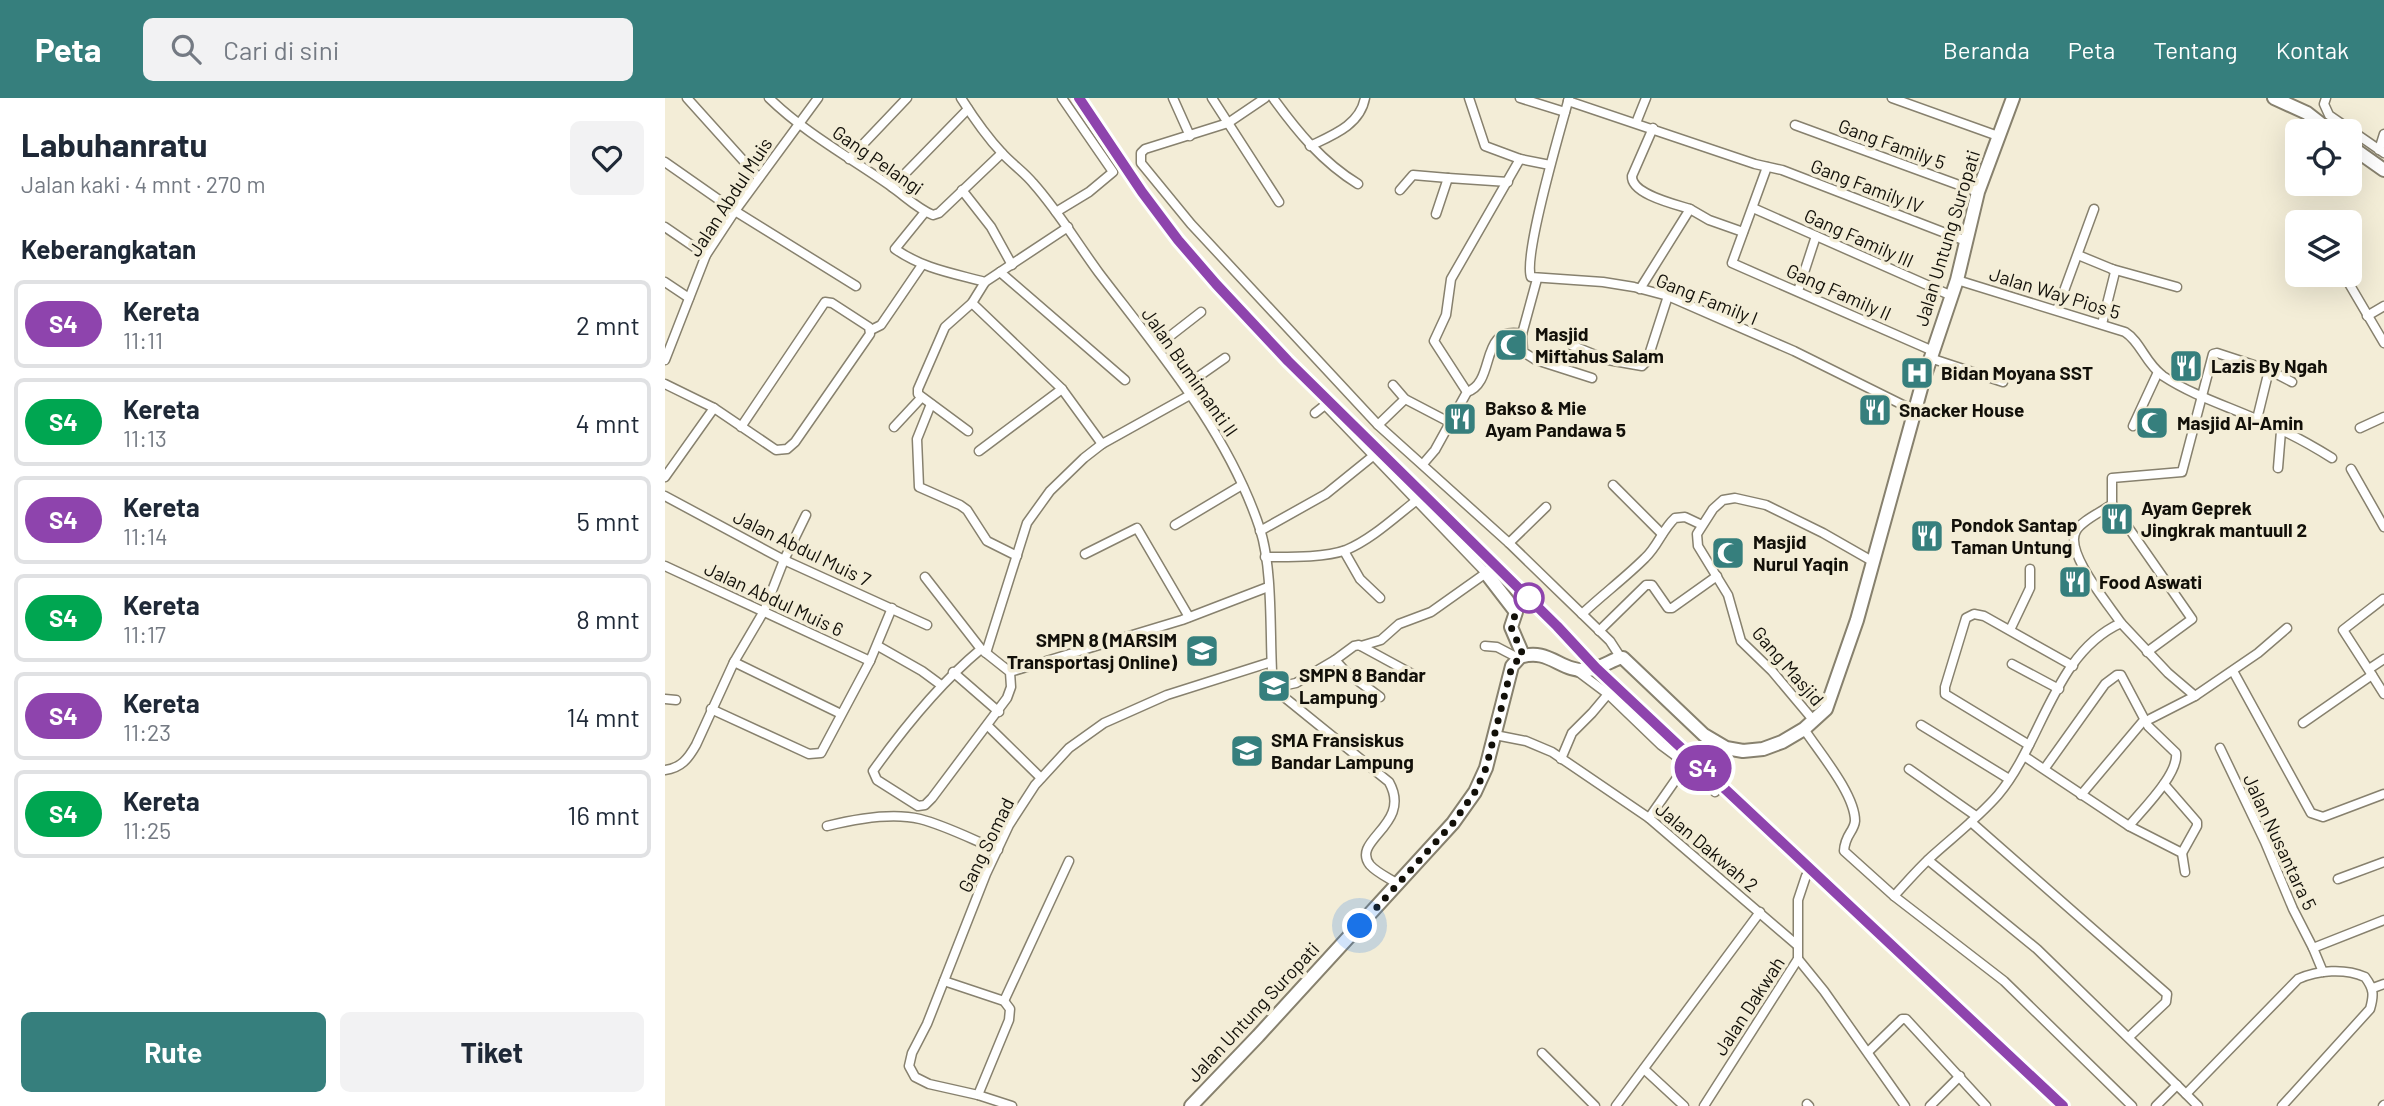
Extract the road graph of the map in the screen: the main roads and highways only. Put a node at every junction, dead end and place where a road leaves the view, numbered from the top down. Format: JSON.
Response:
{"nodes":[{"id":1,"x":2013,"y":98,"type":"edge"},
{"id":2,"x":2274,"y":98,"type":"edge"},
{"id":3,"x":2315,"y":119,"type":"edge"},
{"id":4,"x":2362,"y":154,"type":"edge"},
{"id":5,"x":2384,"y":170,"type":"edge"},
{"id":6,"x":1486,"y":573,"type":"road end"},
{"id":7,"x":1521,"y":657,"type":"junction"},
{"id":8,"x":1191,"y":1106,"type":"edge"}],
"edges":[{"from":1,"to":7,"type":"main road","name":"Jalan Untung Suropati"},
{"from":2,"to":3,"type":"main road"},
{"from":4,"to":5,"type":"main road"},
{"from":6,"to":7,"type":"main road"},
{"from":7,"to":8,"type":"main road","name":"Jalan Untung Suropati"}]}
